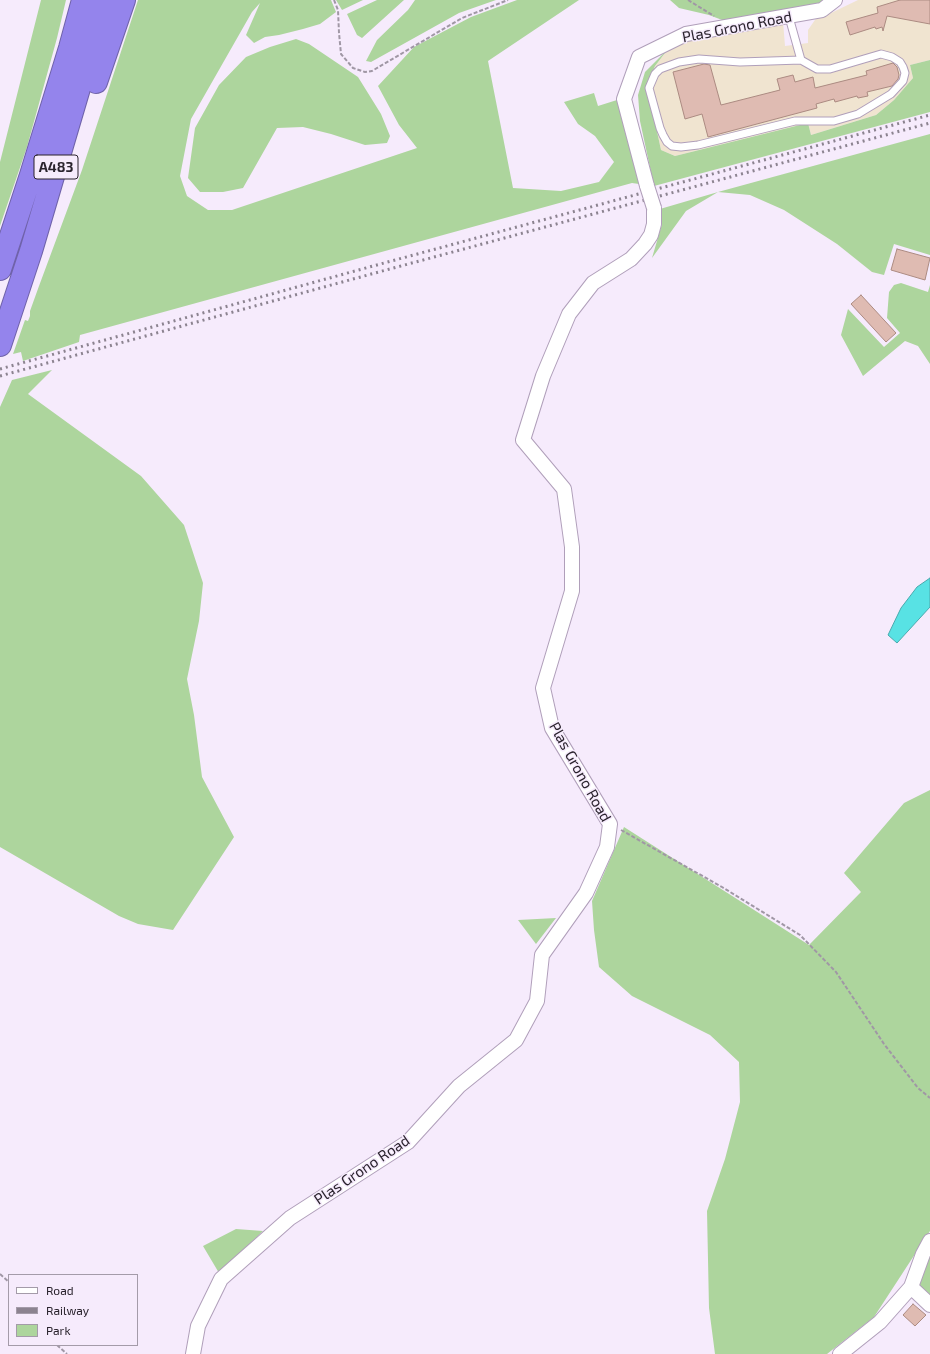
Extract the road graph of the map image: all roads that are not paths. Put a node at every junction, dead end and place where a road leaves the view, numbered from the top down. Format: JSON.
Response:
{"nodes":[{"id":1,"x":79,"y":0,"type":"edge"},
{"id":2,"x":83,"y":0,"type":"edge"},
{"id":3,"x":105,"y":0,"type":"edge"},
{"id":4,"x":124,"y":0,"type":"edge"},
{"id":5,"x":835,"y":0,"type":"edge"},
{"id":6,"x":789,"y":17,"type":"junction"},
{"id":7,"x":70,"y":48,"type":"junction"},
{"id":8,"x":801,"y":60,"type":"junction"},
{"id":9,"x":31,"y":251,"type":"junction"},
{"id":10,"x":0,"y":269,"type":"edge"},
{"id":11,"x":2,"y":339,"type":"edge"},
{"id":12,"x":930,"y":1242,"type":"edge"},
{"id":13,"x":911,"y":1287,"type":"junction"},
{"id":14,"x":930,"y":1305,"type":"edge"},
{"id":15,"x":193,"y":1354,"type":"edge"},
{"id":16,"x":840,"y":1354,"type":"edge"}],
"edges":[{"from":1,"to":7,"type":"highway"},
{"from":2,"to":7,"type":"highway","number":"A483"},
{"from":3,"to":9,"type":"highway","number":"A483"},
{"from":4,"to":9,"type":"highway"},
{"from":5,"to":6,"type":"street","name":"Plas Grono Road"},
{"from":6,"to":8,"type":"lane"},
{"from":6,"to":15,"type":"street","name":"Plas Grono Road","bridge":true},
{"from":7,"to":10,"type":"highway","number":"A483"},
{"from":8,"to":8,"type":"lane"},
{"from":9,"to":11,"type":"highway","number":"A483"},
{"from":12,"to":13,"type":"street"},
{"from":13,"to":14,"type":"street"},
{"from":13,"to":16,"type":"street"}]}
